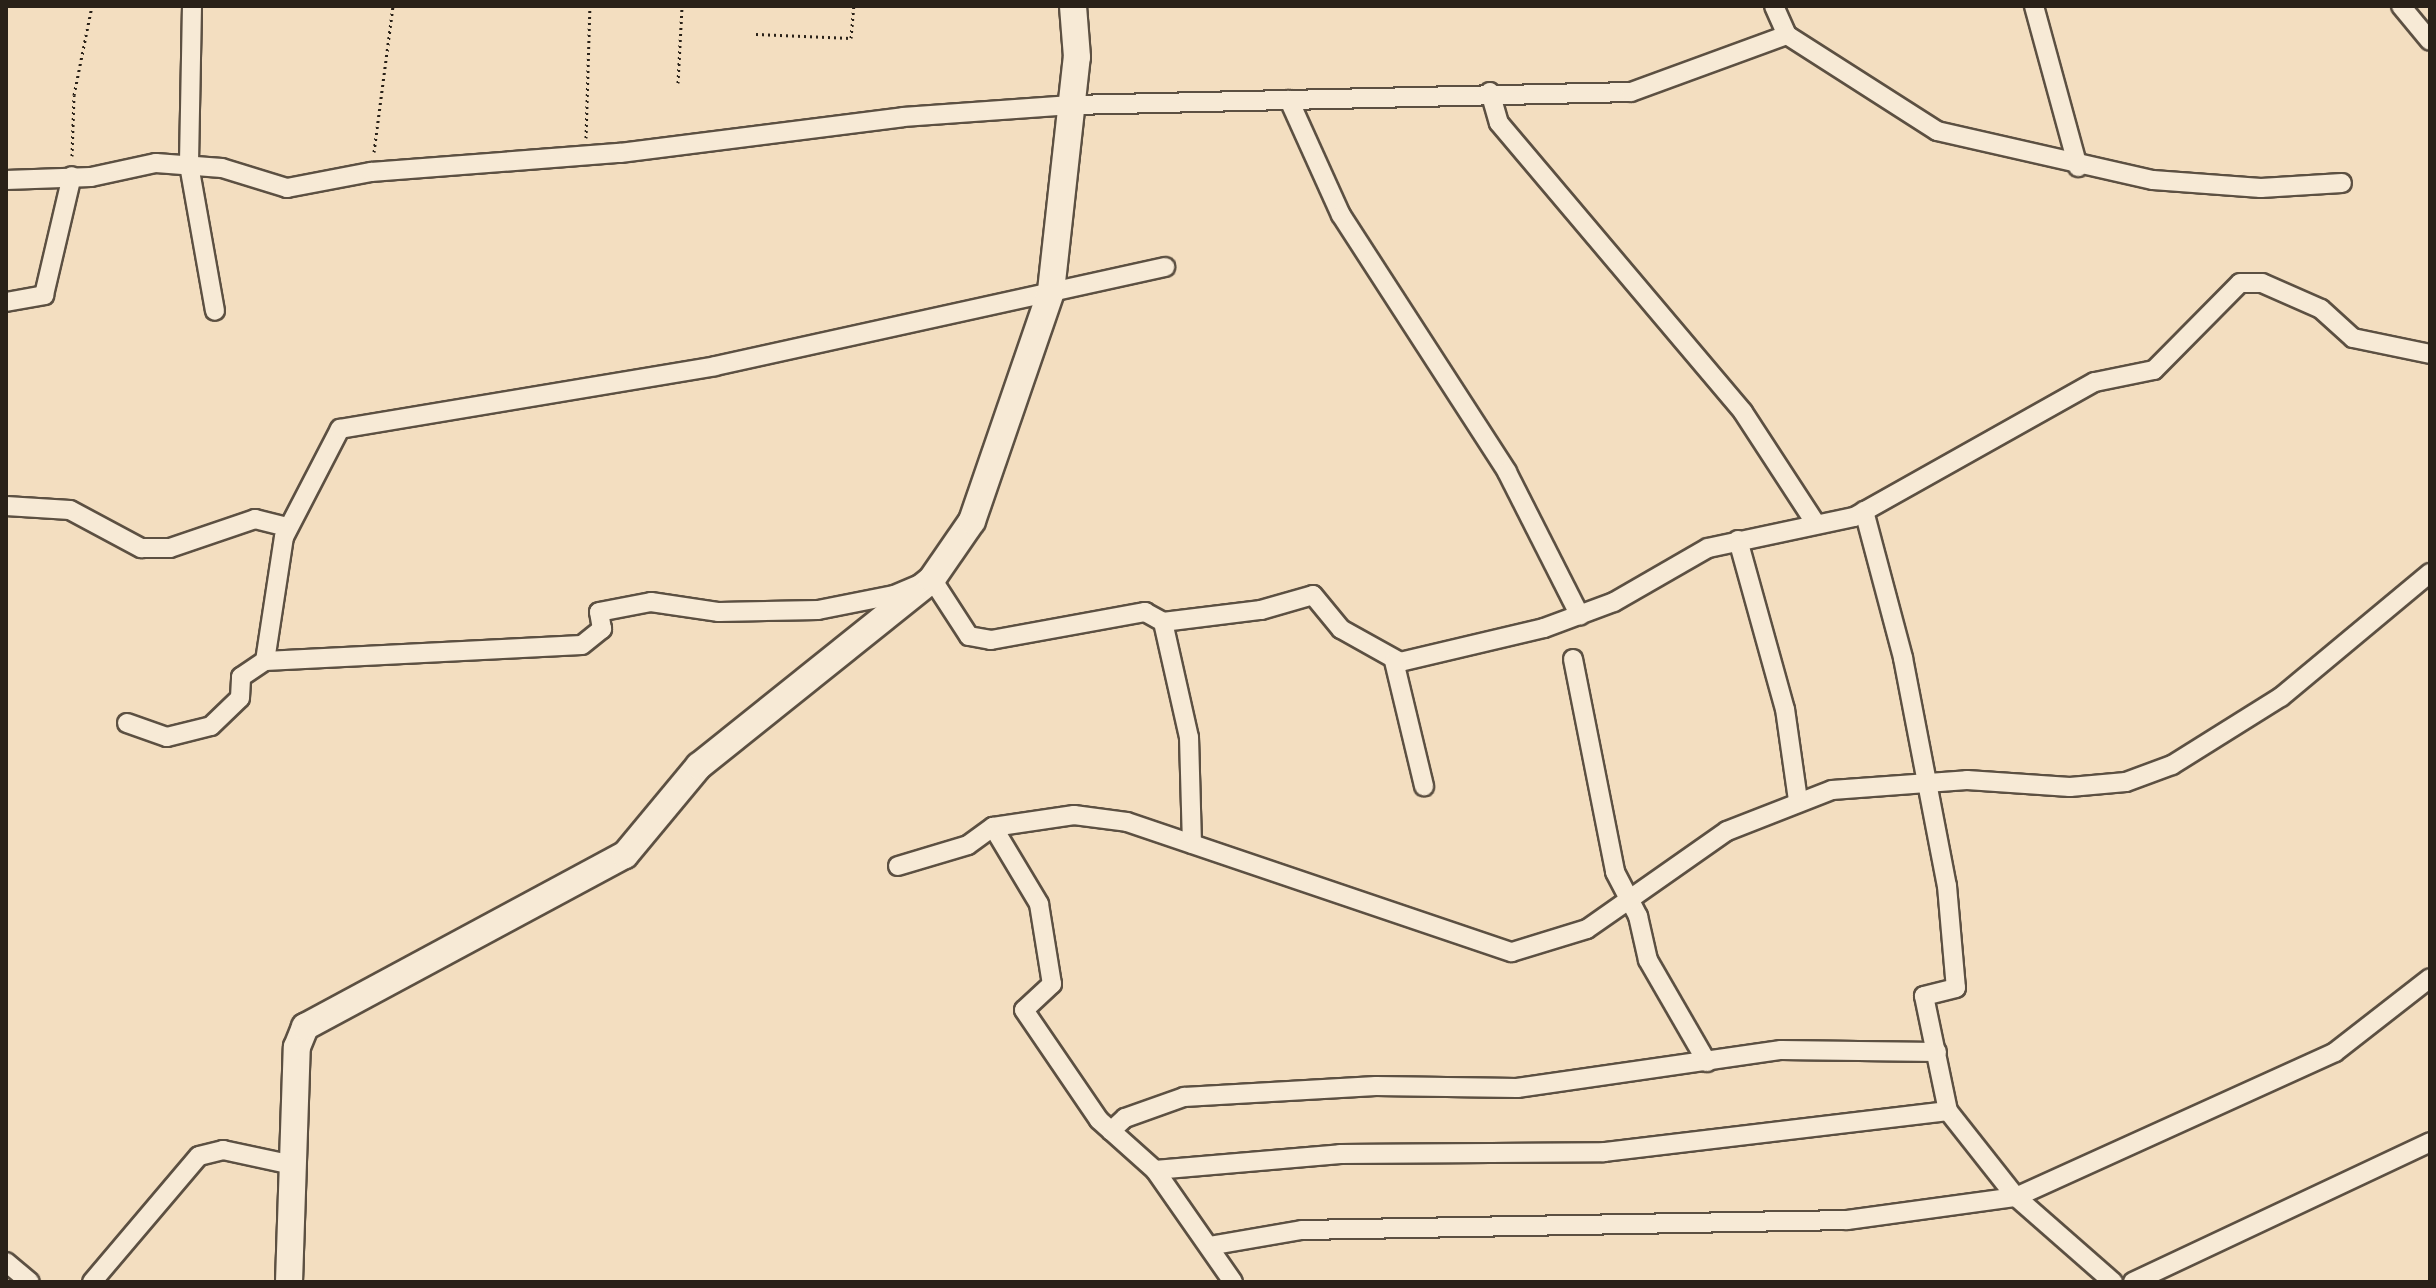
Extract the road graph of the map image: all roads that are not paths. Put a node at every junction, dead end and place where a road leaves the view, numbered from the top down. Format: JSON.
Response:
{"nodes":[{"id":1,"x":192,"y":6,"type":"edge"},
{"id":2,"x":1073,"y":6,"type":"edge"},
{"id":3,"x":1774,"y":6,"type":"edge"},
{"id":4,"x":2034,"y":6,"type":"edge"},
{"id":5,"x":2401,"y":6,"type":"edge"},
{"id":6,"x":1787,"y":35,"type":"junction"},
{"id":7,"x":2430,"y":41,"type":"edge"},
{"id":8,"x":1490,"y":92,"type":"junction"},
{"id":9,"x":1289,"y":100,"type":"junction"},
{"id":10,"x":1072,"y":105,"type":"junction"},
{"id":11,"x":189,"y":165,"type":"junction"},
{"id":12,"x":2078,"y":167,"type":"junction"},
{"id":13,"x":72,"y":176,"type":"junction"},
{"id":14,"x":6,"y":180,"type":"edge"},
{"id":15,"x":2342,"y":183,"type":"dead end"},
{"id":16,"x":1165,"y":267,"type":"dead end"},
{"id":17,"x":1051,"y":291,"type":"junction"},
{"id":18,"x":6,"y":302,"type":"edge"},
{"id":19,"x":215,"y":311,"type":"dead end"},
{"id":20,"x":2430,"y":354,"type":"edge"},
{"id":21,"x":6,"y":506,"type":"edge"},
{"id":22,"x":1864,"y":511,"type":"junction"},
{"id":23,"x":1816,"y":524,"type":"junction"},
{"id":24,"x":287,"y":527,"type":"junction"},
{"id":25,"x":1738,"y":540,"type":"junction"},
{"id":26,"x":2430,"y":573,"type":"edge"},
{"id":27,"x":932,"y":579,"type":"junction"},
{"id":28,"x":1580,"y":616,"type":"junction"},
{"id":29,"x":1163,"y":622,"type":"junction"},
{"id":30,"x":1573,"y":659,"type":"dead end"},
{"id":31,"x":265,"y":661,"type":"junction"},
{"id":32,"x":1394,"y":661,"type":"junction"},
{"id":33,"x":127,"y":723,"type":"dead end"},
{"id":34,"x":1927,"y":782,"type":"junction"},
{"id":35,"x":1424,"y":786,"type":"dead end"},
{"id":36,"x":1798,"y":800,"type":"junction"},
{"id":37,"x":993,"y":827,"type":"junction"},
{"id":38,"x":1192,"y":844,"type":"junction"},
{"id":39,"x":898,"y":866,"type":"dead end"},
{"id":40,"x":1629,"y":899,"type":"junction"},
{"id":41,"x":2430,"y":978,"type":"edge"},
{"id":42,"x":1937,"y":1052,"type":"junction"},
{"id":43,"x":1707,"y":1062,"type":"junction"},
{"id":44,"x":1948,"y":1111,"type":"junction"},
{"id":45,"x":1111,"y":1131,"type":"junction"},
{"id":46,"x":2430,"y":1142,"type":"edge"},
{"id":47,"x":293,"y":1165,"type":"junction"},
{"id":48,"x":1155,"y":1170,"type":"junction"},
{"id":49,"x":2016,"y":1197,"type":"junction"},
{"id":50,"x":1209,"y":1246,"type":"junction"},
{"id":51,"x":6,"y":1262,"type":"edge"},
{"id":52,"x":30,"y":1282,"type":"edge"},
{"id":53,"x":92,"y":1282,"type":"edge"},
{"id":54,"x":289,"y":1282,"type":"edge"},
{"id":55,"x":1233,"y":1282,"type":"edge"},
{"id":56,"x":2113,"y":1282,"type":"edge"},
{"id":57,"x":2133,"y":1282,"type":"edge"}],
"edges":[{"from":1,"to":11,"type":"street"},
{"from":2,"to":10,"type":"street"},
{"from":3,"to":6,"type":"street"},
{"from":4,"to":12,"type":"street"},
{"from":5,"to":7,"type":"street"},
{"from":6,"to":8,"type":"street"},
{"from":6,"to":12,"type":"street"},
{"from":8,"to":9,"type":"street"},
{"from":8,"to":23,"type":"street"},
{"from":9,"to":10,"type":"street"},
{"from":9,"to":28,"type":"street"},
{"from":10,"to":11,"type":"street"},
{"from":10,"to":17,"type":"street"},
{"from":11,"to":13,"type":"street"},
{"from":11,"to":19,"type":"street"},
{"from":12,"to":15,"type":"street"},
{"from":13,"to":14,"type":"street"},
{"from":13,"to":18,"type":"street"},
{"from":16,"to":17,"type":"street"},
{"from":17,"to":24,"type":"street"},
{"from":17,"to":27,"type":"street"},
{"from":20,"to":22,"type":"street"},
{"from":21,"to":24,"type":"street"},
{"from":22,"to":23,"type":"street"},
{"from":22,"to":34,"type":"street"},
{"from":23,"to":25,"type":"street"},
{"from":24,"to":31,"type":"street"},
{"from":25,"to":28,"type":"street"},
{"from":25,"to":36,"type":"street"},
{"from":26,"to":34,"type":"street"},
{"from":27,"to":29,"type":"street"},
{"from":27,"to":31,"type":"street"},
{"from":27,"to":47,"type":"street"},
{"from":28,"to":32,"type":"street"},
{"from":29,"to":32,"type":"street"},
{"from":29,"to":38,"type":"street"},
{"from":30,"to":40,"type":"street"},
{"from":31,"to":33,"type":"street"},
{"from":32,"to":35,"type":"street"},
{"from":34,"to":36,"type":"street"},
{"from":34,"to":42,"type":"street"},
{"from":36,"to":40,"type":"street"},
{"from":37,"to":38,"type":"street"},
{"from":37,"to":39,"type":"street"},
{"from":37,"to":45,"type":"street"},
{"from":38,"to":40,"type":"street"},
{"from":40,"to":43,"type":"street"},
{"from":41,"to":49,"type":"street"},
{"from":42,"to":43,"type":"street"},
{"from":42,"to":44,"type":"street"},
{"from":43,"to":45,"type":"street"},
{"from":44,"to":48,"type":"street"},
{"from":44,"to":49,"type":"street"},
{"from":45,"to":48,"type":"street"},
{"from":46,"to":57,"type":"street"},
{"from":47,"to":53,"type":"street"},
{"from":47,"to":54,"type":"street"},
{"from":48,"to":50,"type":"street"},
{"from":49,"to":50,"type":"street"},
{"from":49,"to":56,"type":"street"},
{"from":50,"to":55,"type":"street"},
{"from":51,"to":52,"type":"street"}]}
